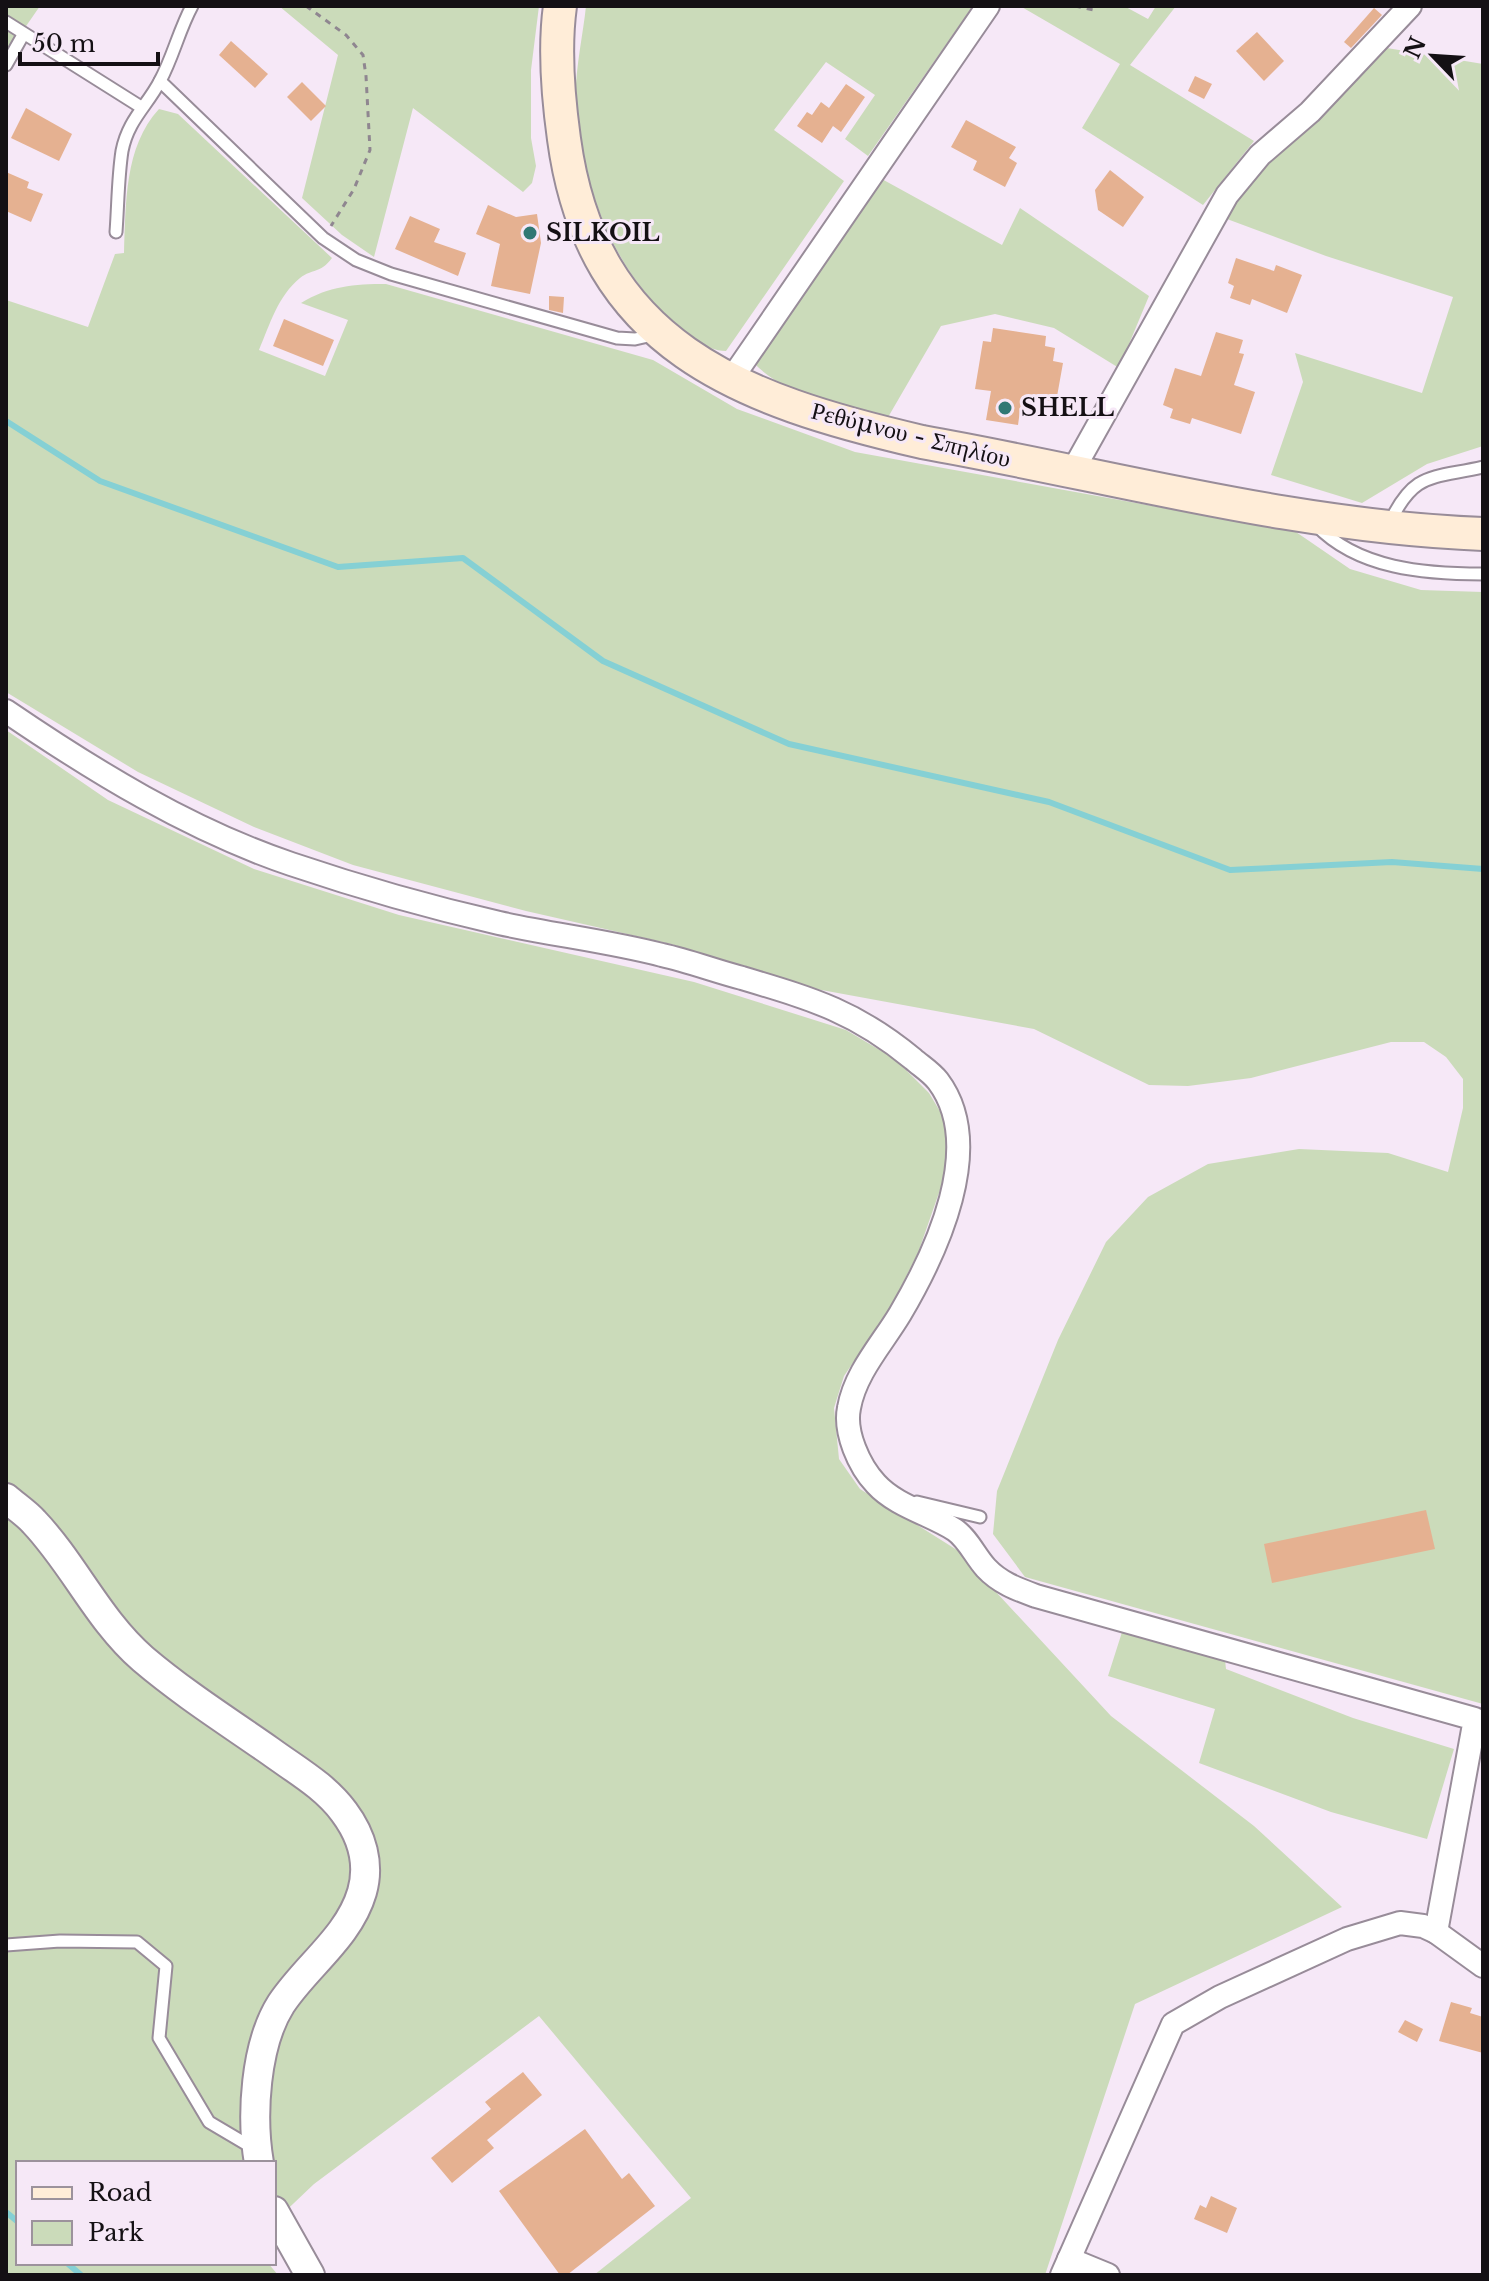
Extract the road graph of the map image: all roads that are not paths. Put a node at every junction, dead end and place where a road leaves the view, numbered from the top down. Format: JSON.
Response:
{"nodes":[{"id":1,"x":192,"y":6,"type":"edge"},
{"id":2,"x":560,"y":6,"type":"edge"},
{"id":3,"x":988,"y":6,"type":"edge"},
{"id":4,"x":1410,"y":6,"type":"edge"},
{"id":5,"x":6,"y":22,"type":"edge"},
{"id":6,"x":23,"y":35,"type":"junction"},
{"id":7,"x":6,"y":65,"type":"edge"},
{"id":8,"x":160,"y":81,"type":"junction"},
{"id":9,"x":141,"y":107,"type":"junction"},
{"id":10,"x":116,"y":232,"type":"dead end"},
{"id":11,"x":659,"y":333,"type":"junction"},
{"id":12,"x":730,"y":381,"type":"junction"},
{"id":13,"x":1483,"y":467,"type":"edge"},
{"id":14,"x":1072,"y":472,"type":"junction"},
{"id":15,"x":1306,"y":516,"type":"junction"},
{"id":16,"x":1387,"y":528,"type":"junction"},
{"id":17,"x":1483,"y":534,"type":"edge"},
{"id":18,"x":1483,"y":574,"type":"edge"},
{"id":19,"x":6,"y":711,"type":"edge"},
{"id":20,"x":893,"y":1497,"type":"junction"},
{"id":21,"x":6,"y":1498,"type":"edge"},
{"id":22,"x":980,"y":1517,"type":"dead end"},
{"id":23,"x":1436,"y":1932,"type":"junction"},
{"id":24,"x":6,"y":1945,"type":"edge"},
{"id":25,"x":1483,"y":1966,"type":"edge"},
{"id":26,"x":258,"y":2156,"type":"edge"},
{"id":27,"x":276,"y":2215,"type":"edge"},
{"id":28,"x":1065,"y":2267,"type":"edge"},
{"id":29,"x":310,"y":2275,"type":"edge"},
{"id":30,"x":1108,"y":2275,"type":"edge"}],
"edges":[{"from":1,"to":8,"type":"lane"},
{"from":2,"to":11,"type":"main road","name":"Ρεθύμνου - Σπηλίου"},
{"from":3,"to":12,"type":"street"},
{"from":4,"to":14,"type":"street"},
{"from":5,"to":6,"type":"lane"},
{"from":6,"to":7,"type":"lane"},
{"from":6,"to":9,"type":"lane"},
{"from":8,"to":9,"type":"lane"},
{"from":8,"to":11,"type":"lane"},
{"from":9,"to":10,"type":"lane"},
{"from":11,"to":12,"type":"main road","name":"Ρεθύμνου - Σπηλίου"},
{"from":12,"to":14,"type":"main road","name":"Ρεθύμνου - Σπηλίου"},
{"from":13,"to":16,"type":"lane"},
{"from":14,"to":15,"type":"main road","name":"Ρεθύμνου - Σπηλίου"},
{"from":15,"to":16,"type":"main road","name":"Ρεθύμνου - Σπηλίου"},
{"from":15,"to":18,"type":"lane"},
{"from":16,"to":17,"type":"main road","name":"Ρεθύμνου - Σπηλίου"},
{"from":19,"to":20,"type":"street"},
{"from":20,"to":22,"type":"lane"},
{"from":20,"to":23,"type":"street"},
{"from":21,"to":26,"type":"street"},
{"from":23,"to":25,"type":"street"},
{"from":23,"to":28,"type":"street"},
{"from":24,"to":26,"type":"lane"},
{"from":27,"to":29,"type":"street"},
{"from":28,"to":30,"type":"street"}]}
